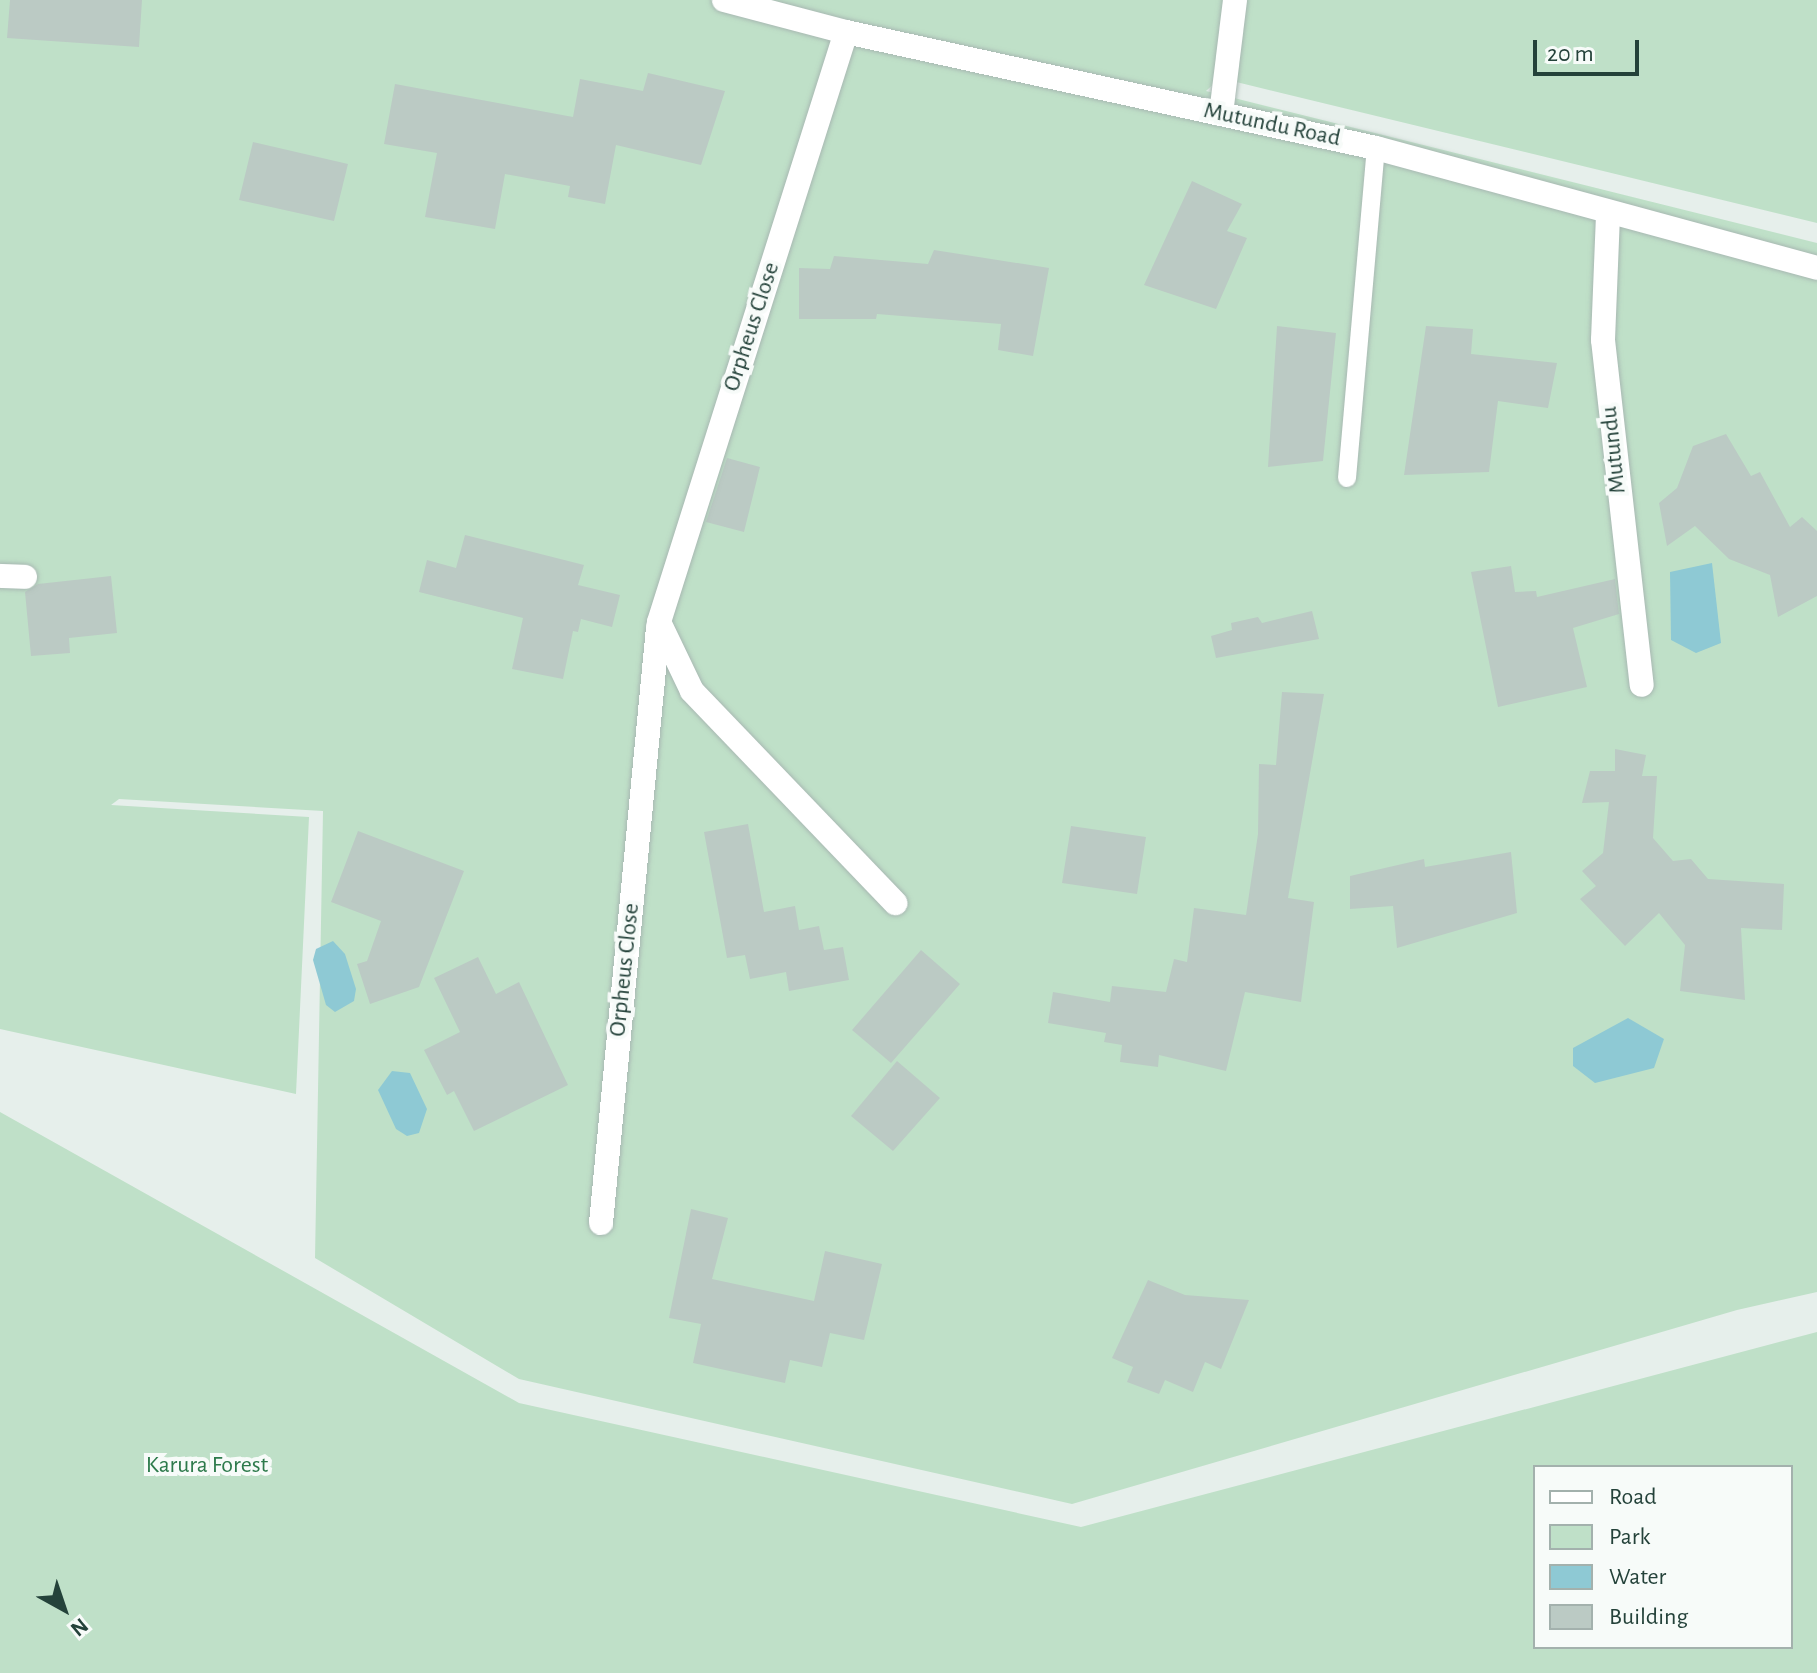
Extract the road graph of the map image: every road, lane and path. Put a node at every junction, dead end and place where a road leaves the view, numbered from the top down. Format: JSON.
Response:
{"nodes":[{"id":1,"x":724,"y":0,"type":"edge"},
{"id":2,"x":1235,"y":0,"type":"edge"},
{"id":3,"x":846,"y":32,"type":"junction"},
{"id":4,"x":1221,"y":114,"type":"junction"},
{"id":5,"x":1376,"y":148,"type":"junction"},
{"id":6,"x":1608,"y":215,"type":"junction"},
{"id":7,"x":1817,"y":268,"type":"edge"},
{"id":8,"x":1347,"y":478,"type":"dead end"},
{"id":9,"x":0,"y":576,"type":"edge"},
{"id":10,"x":25,"y":577,"type":"dead end"},
{"id":11,"x":659,"y":622,"type":"junction"},
{"id":12,"x":1642,"y":685,"type":"dead end"},
{"id":13,"x":895,"y":903,"type":"dead end"},
{"id":14,"x":601,"y":1223,"type":"dead end"}],
"edges":[{"from":1,"to":3,"type":"street","name":"Mutundu Road"},
{"from":2,"to":4,"type":"street"},
{"from":3,"to":4,"type":"street","name":"Mutundu Road"},
{"from":3,"to":11,"type":"street","name":"Orpheus Close"},
{"from":4,"to":5,"type":"street","name":"Mutundu Road"},
{"from":5,"to":6,"type":"street","name":"Mutundu Road"},
{"from":5,"to":8,"type":"lane"},
{"from":6,"to":7,"type":"street","name":"Mutundu Road"},
{"from":6,"to":12,"type":"street","name":"Mutundu"},
{"from":9,"to":10,"type":"street"},
{"from":11,"to":13,"type":"street"},
{"from":11,"to":14,"type":"street","name":"Orpheus Close"}]}
